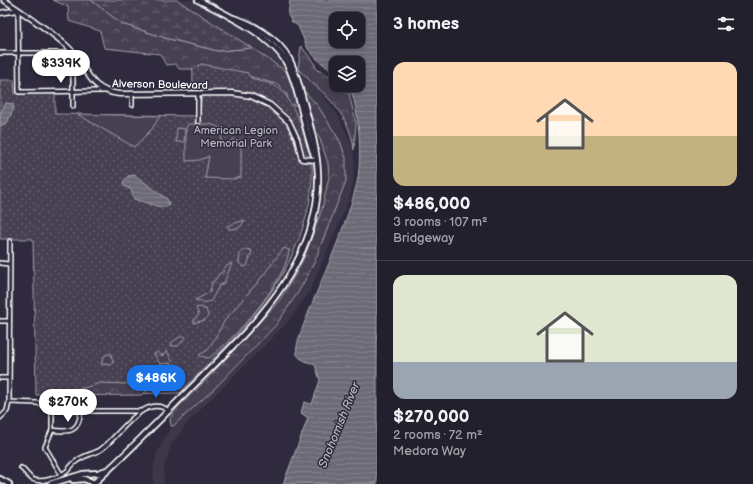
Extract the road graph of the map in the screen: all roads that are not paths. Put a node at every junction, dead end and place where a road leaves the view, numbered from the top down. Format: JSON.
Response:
{"nodes":[{"id":1,"x":4,"y":0,"type":"edge"},
{"id":2,"x":198,"y":0,"type":"edge"},
{"id":3,"x":18,"y":10,"type":"junction"},
{"id":4,"x":0,"y":13,"type":"edge"},
{"id":5,"x":0,"y":53,"type":"edge"},
{"id":6,"x":18,"y":53,"type":"junction"},
{"id":7,"x":73,"y":53,"type":"junction"},
{"id":8,"x":104,"y":91,"type":"junction"},
{"id":9,"x":73,"y":92,"type":"junction"},
{"id":10,"x":132,"y":94,"type":"junction"},
{"id":11,"x":198,"y":94,"type":"junction"},
{"id":12,"x":132,"y":105,"type":"dead end"},
{"id":13,"x":73,"y":106,"type":"dead end"},
{"id":14,"x":198,"y":122,"type":"dead end"},
{"id":15,"x":317,"y":160,"type":"junction"},
{"id":16,"x":10,"y":241,"type":"dead end"},
{"id":17,"x":0,"y":264,"type":"edge"},
{"id":18,"x":10,"y":264,"type":"junction"},
{"id":19,"x":0,"y":321,"type":"edge"},
{"id":20,"x":9,"y":321,"type":"junction"},
{"id":21,"x":0,"y":378,"type":"edge"},
{"id":22,"x":9,"y":378,"type":"junction"},
{"id":23,"x":9,"y":402,"type":"junction"},
{"id":24,"x":52,"y":408,"type":"junction"},
{"id":25,"x":81,"y":411,"type":"junction"},
{"id":26,"x":141,"y":411,"type":"junction"},
{"id":27,"x":169,"y":411,"type":"junction"},
{"id":28,"x":0,"y":418,"type":"edge"},
{"id":29,"x":52,"y":430,"type":"junction"},
{"id":30,"x":21,"y":468,"type":"dead end"},
{"id":31,"x":108,"y":470,"type":"junction"},
{"id":32,"x":61,"y":474,"type":"junction"},
{"id":33,"x":83,"y":474,"type":"junction"},
{"id":34,"x":0,"y":479,"type":"edge"},
{"id":35,"x":77,"y":479,"type":"junction"},
{"id":36,"x":94,"y":483,"type":"edge"},
{"id":37,"x":6,"y":484,"type":"edge"},
{"id":38,"x":9,"y":484,"type":"edge"},
{"id":39,"x":50,"y":484,"type":"edge"},
{"id":40,"x":60,"y":484,"type":"edge"},
{"id":41,"x":84,"y":484,"type":"edge"}],
"edges":[{"from":1,"to":3,"type":"main road","name":"Alverson Boulevard"},
{"from":2,"to":15,"type":"main road"},
{"from":3,"to":4,"type":"main road"},
{"from":3,"to":6,"type":"street"},
{"from":3,"to":7,"type":"main road","name":"Alverson Boulevard"},
{"from":5,"to":6,"type":"street"},
{"from":6,"to":7,"type":"street"},
{"from":6,"to":9,"type":"street"},
{"from":7,"to":8,"type":"main road","name":"Alverson Boulevard"},
{"from":7,"to":9,"type":"street"},
{"from":8,"to":9,"type":"street"},
{"from":8,"to":10,"type":"main road","name":"Alverson Boulevard"},
{"from":9,"to":13,"type":"street"},
{"from":10,"to":11,"type":"main road","name":"Alverson Boulevard"},
{"from":10,"to":12,"type":"street"},
{"from":11,"to":14,"type":"street"},
{"from":11,"to":15,"type":"main road","name":"Alverson Boulevard"},
{"from":15,"to":27,"type":"main road"},
{"from":16,"to":18,"type":"street"},
{"from":17,"to":18,"type":"street"},
{"from":18,"to":20,"type":"street"},
{"from":19,"to":20,"type":"street"},
{"from":20,"to":22,"type":"street"},
{"from":21,"to":22,"type":"street"},
{"from":22,"to":23,"type":"street"},
{"from":23,"to":24,"type":"street"},
{"from":23,"to":28,"type":"street"},
{"from":24,"to":25,"type":"street"},
{"from":24,"to":29,"type":"street"},
{"from":25,"to":26,"type":"street"},
{"from":25,"to":29,"type":"street"},
{"from":26,"to":27,"type":"street"},
{"from":26,"to":32,"type":"street"},
{"from":27,"to":31,"type":"main road"},
{"from":29,"to":32,"type":"street"},
{"from":30,"to":32,"type":"street"},
{"from":31,"to":33,"type":"main road"},
{"from":31,"to":36,"type":"main road"},
{"from":33,"to":36,"type":"main road"},
{"from":33,"to":39,"type":"main road"},
{"from":34,"to":37,"type":"main road"},
{"from":34,"to":38,"type":"main road"},
{"from":35,"to":36,"type":"main road"},
{"from":35,"to":40,"type":"main road"},
{"from":35,"to":41,"type":"main road"}]}
